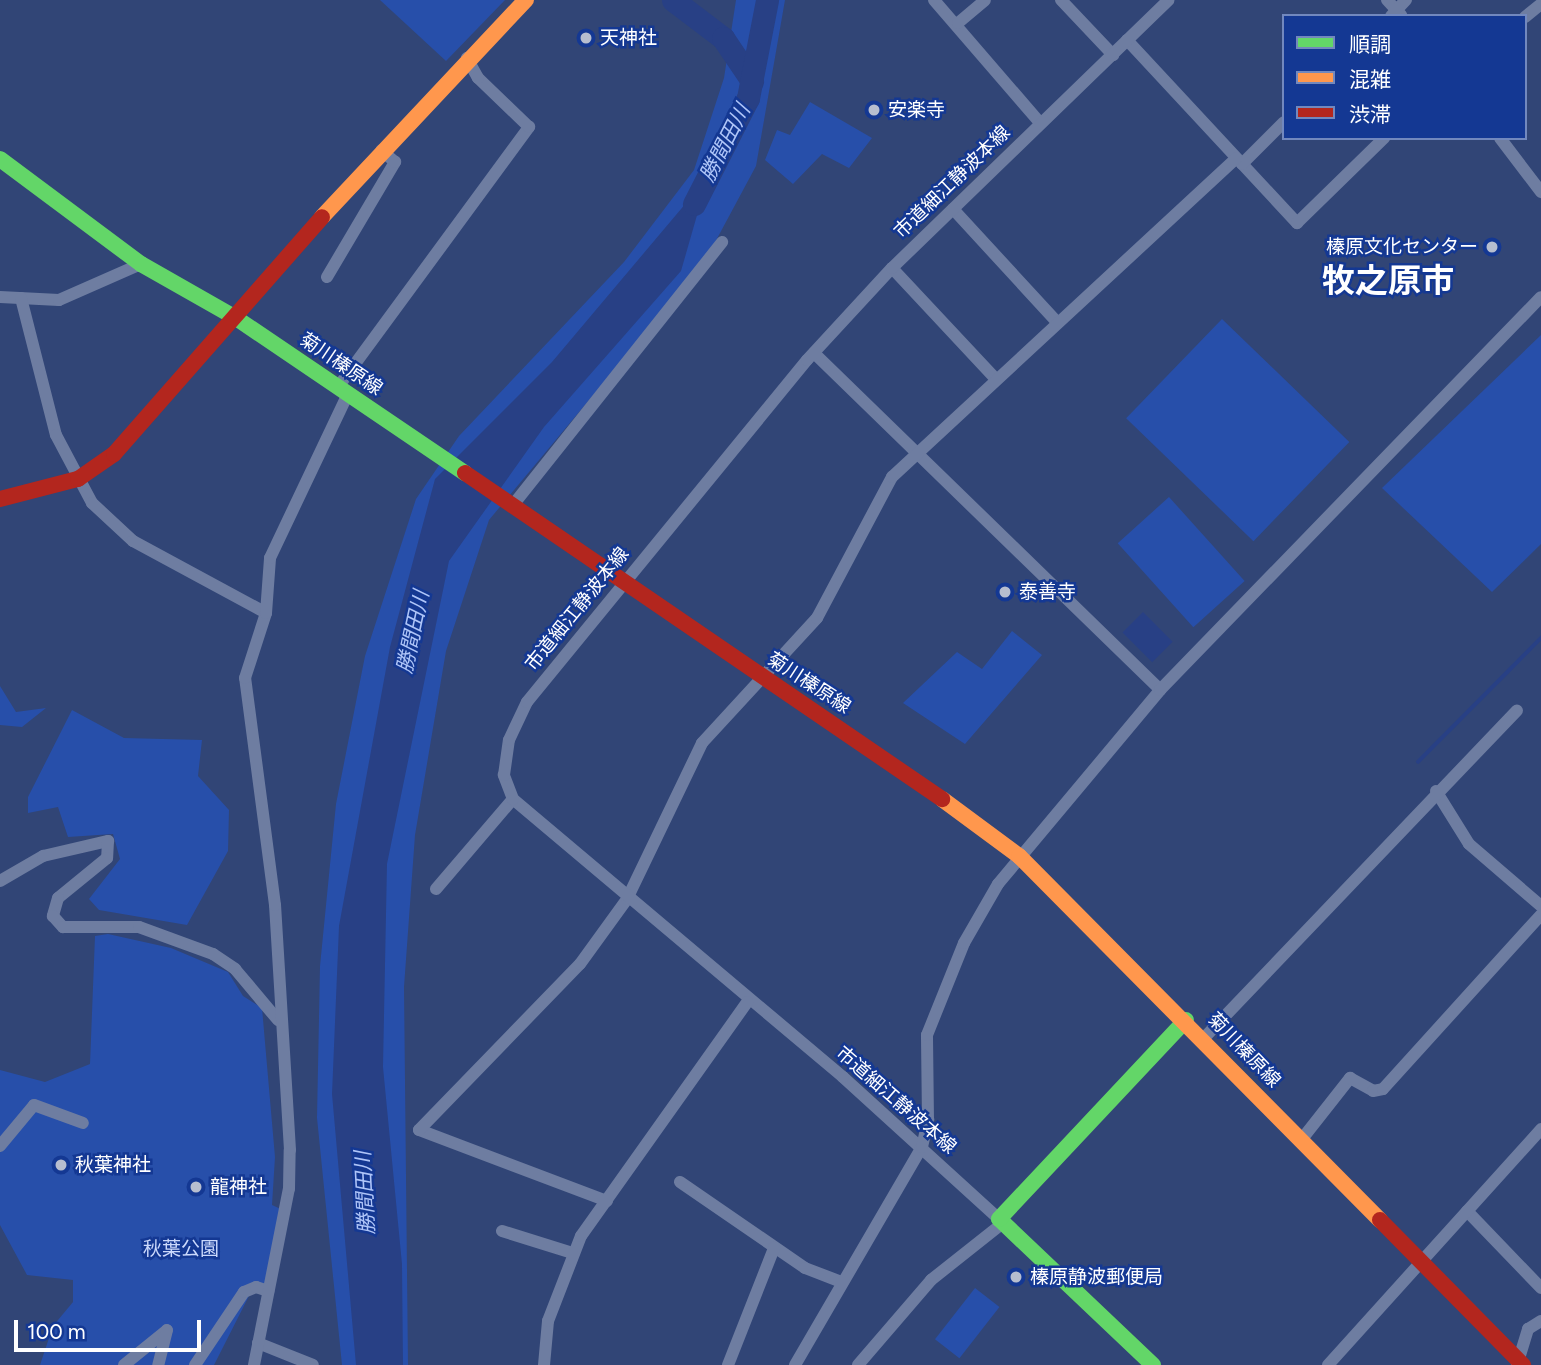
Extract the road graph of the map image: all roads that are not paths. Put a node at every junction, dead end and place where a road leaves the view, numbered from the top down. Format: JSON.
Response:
{"nodes":[{"id":1,"x":526,"y":0,"type":"edge"},
{"id":2,"x":934,"y":0,"type":"edge"},
{"id":3,"x":985,"y":0,"type":"edge"},
{"id":4,"x":1061,"y":0,"type":"edge"},
{"id":5,"x":1169,"y":0,"type":"edge"},
{"id":6,"x":1387,"y":0,"type":"edge"},
{"id":7,"x":1406,"y":0,"type":"edge"},
{"id":8,"x":1541,"y":4,"type":"edge"},
{"id":9,"x":1396,"y":14,"type":"edge"},
{"id":10,"x":1527,"y":15,"type":"edge"},
{"id":11,"x":958,"y":23,"type":"junction"},
{"id":12,"x":1128,"y":40,"type":"junction"},
{"id":13,"x":1113,"y":55,"type":"junction"},
{"id":14,"x":467,"y":58,"type":"junction"},
{"id":15,"x":1040,"y":123,"type":"junction"},
{"id":16,"x":1282,"y":124,"type":"edge"},
{"id":17,"x":1382,"y":140,"type":"edge"},
{"id":18,"x":1502,"y":140,"type":"edge"},
{"id":19,"x":381,"y":150,"type":"junction"},
{"id":20,"x":0,"y":159,"type":"edge"},
{"id":21,"x":1239,"y":161,"type":"junction"},
{"id":22,"x":1541,"y":192,"type":"edge"},
{"id":23,"x":953,"y":209,"type":"junction"},
{"id":24,"x":722,"y":242,"type":"dead end"},
{"id":25,"x":141,"y":264,"type":"junction"},
{"id":26,"x":891,"y":268,"type":"junction"},
{"id":27,"x":327,"y":278,"type":"dead end"},
{"id":28,"x":0,"y":298,"type":"edge"},
{"id":29,"x":21,"y":298,"type":"junction"},
{"id":30,"x":1541,"y":298,"type":"edge"},
{"id":31,"x":236,"y":318,"type":"junction"},
{"id":32,"x":1056,"y":321,"type":"junction"},
{"id":33,"x":814,"y":353,"type":"junction"},
{"id":34,"x":994,"y":377,"type":"junction"},
{"id":35,"x":343,"y":391,"type":"junction"},
{"id":36,"x":914,"y":452,"type":"junction"},
{"id":37,"x":78,"y":479,"type":"junction"},
{"id":38,"x":0,"y":499,"type":"edge"},
{"id":39,"x":513,"y":505,"type":"junction"},
{"id":40,"x":622,"y":583,"type":"junction"},
{"id":41,"x":266,"y":613,"type":"junction"},
{"id":42,"x":761,"y":676,"type":"junction"},
{"id":43,"x":1160,"y":690,"type":"junction"},
{"id":44,"x":1517,"y":710,"type":"dead end"},
{"id":45,"x":1436,"y":791,"type":"junction"},
{"id":46,"x":513,"y":799,"type":"junction"},
{"id":47,"x":1019,"y":856,"type":"junction"},
{"id":48,"x":0,"y":881,"type":"edge"},
{"id":49,"x":436,"y":889,"type":"dead end"},
{"id":50,"x":627,"y":899,"type":"junction"},
{"id":51,"x":1541,"y":906,"type":"edge"},
{"id":52,"x":1541,"y":915,"type":"edge"},
{"id":53,"x":747,"y":1002,"type":"junction"},
{"id":54,"x":278,"y":1020,"type":"junction"},
{"id":55,"x":1186,"y":1020,"type":"junction"},
{"id":56,"x":1204,"y":1038,"type":"junction"},
{"id":57,"x":83,"y":1123,"type":"dead end"},
{"id":58,"x":1541,"y":1129,"type":"edge"},
{"id":59,"x":1302,"y":1139,"type":"junction"},
{"id":60,"x":0,"y":1146,"type":"edge"},
{"id":61,"x":922,"y":1147,"type":"junction"},
{"id":62,"x":680,"y":1182,"type":"dead end"},
{"id":63,"x":607,"y":1201,"type":"junction"},
{"id":64,"x":1467,"y":1211,"type":"junction"},
{"id":65,"x":1001,"y":1221,"type":"junction"},
{"id":66,"x":502,"y":1231,"type":"dead end"},
{"id":67,"x":774,"y":1248,"type":"junction"},
{"id":68,"x":572,"y":1253,"type":"junction"},
{"id":69,"x":1418,"y":1258,"type":"junction"},
{"id":70,"x":842,"y":1282,"type":"junction"},
{"id":71,"x":1541,"y":1288,"type":"edge"},
{"id":72,"x":268,"y":1291,"type":"junction"},
{"id":73,"x":1541,"y":1321,"type":"edge"},
{"id":74,"x":258,"y":1343,"type":"junction"},
{"id":75,"x":1519,"y":1363,"type":"edge"},
{"id":76,"x":124,"y":1365,"type":"edge"},
{"id":77,"x":158,"y":1365,"type":"edge"},
{"id":78,"x":195,"y":1365,"type":"edge"},
{"id":79,"x":254,"y":1365,"type":"edge"},
{"id":80,"x":313,"y":1365,"type":"edge"},
{"id":81,"x":544,"y":1365,"type":"edge"},
{"id":82,"x":728,"y":1365,"type":"edge"},
{"id":83,"x":795,"y":1365,"type":"edge"},
{"id":84,"x":858,"y":1365,"type":"edge"},
{"id":85,"x":1153,"y":1365,"type":"edge"},
{"id":86,"x":1328,"y":1365,"type":"edge"}],
"edges":[{"from":1,"to":14,"type":"main road"},
{"from":2,"to":11,"type":"street"},
{"from":3,"to":11,"type":"street"},
{"from":4,"to":13,"type":"street"},
{"from":5,"to":12,"type":"street","name":"市道細江静波本線"},
{"from":6,"to":9,"type":"street"},
{"from":7,"to":9,"type":"street"},
{"from":8,"to":10,"type":"street"},
{"from":11,"to":15,"type":"street"},
{"from":12,"to":13,"type":"street","name":"市道細江静波本線"},
{"from":12,"to":21,"type":"street"},
{"from":13,"to":15,"type":"street","name":"市道細江静波本線"},
{"from":14,"to":19,"type":"main road"},
{"from":14,"to":35,"type":"street"},
{"from":15,"to":23,"type":"street","name":"市道細江静波本線"},
{"from":16,"to":21,"type":"street"},
{"from":17,"to":21,"type":"street"},
{"from":18,"to":22,"type":"street"},
{"from":19,"to":27,"type":"street"},
{"from":19,"to":31,"type":"main road"},
{"from":20,"to":25,"type":"main road","name":"菊川榛原線"},
{"from":21,"to":32,"type":"street"},
{"from":23,"to":26,"type":"street","name":"市道細江静波本線"},
{"from":23,"to":32,"type":"street"},
{"from":24,"to":39,"type":"street"},
{"from":25,"to":29,"type":"street"},
{"from":25,"to":31,"type":"main road","name":"菊川榛原線"},
{"from":26,"to":33,"type":"street","name":"市道細江静波本線"},
{"from":26,"to":34,"type":"street"},
{"from":28,"to":29,"type":"street"},
{"from":29,"to":37,"type":"street"},
{"from":30,"to":43,"type":"street"},
{"from":31,"to":35,"type":"main road","name":"菊川榛原線"},
{"from":31,"to":37,"type":"main road"},
{"from":32,"to":34,"type":"street"},
{"from":33,"to":36,"type":"street"},
{"from":33,"to":40,"type":"street","name":"市道細江静波本線"},
{"from":34,"to":36,"type":"street"},
{"from":35,"to":39,"type":"main road","name":"菊川榛原線"},
{"from":35,"to":41,"type":"street"},
{"from":36,"to":42,"type":"street"},
{"from":36,"to":43,"type":"street"},
{"from":37,"to":38,"type":"main road"},
{"from":37,"to":41,"type":"street"},
{"from":39,"to":40,"type":"main road","name":"菊川榛原線"},
{"from":40,"to":42,"type":"main road","name":"菊川榛原線"},
{"from":40,"to":46,"type":"street","name":"市道細江静波本線"},
{"from":41,"to":54,"type":"street"},
{"from":42,"to":47,"type":"main road","name":"菊川榛原線"},
{"from":42,"to":50,"type":"street"},
{"from":43,"to":47,"type":"street"},
{"from":44,"to":45,"type":"street"},
{"from":45,"to":51,"type":"street"},
{"from":45,"to":56,"type":"street"},
{"from":46,"to":49,"type":"street"},
{"from":46,"to":50,"type":"street","name":"市道細江静波本線"},
{"from":47,"to":55,"type":"main road","name":"菊川榛原線"},
{"from":47,"to":61,"type":"street"},
{"from":48,"to":54,"type":"street"},
{"from":50,"to":53,"type":"street","name":"市道細江静波本線"},
{"from":50,"to":63,"type":"street"},
{"from":52,"to":59,"type":"street"},
{"from":53,"to":61,"type":"street","name":"市道細江静波本線"},
{"from":53,"to":63,"type":"street"},
{"from":54,"to":72,"type":"street"},
{"from":55,"to":56,"type":"main road","name":"菊川榛原線"},
{"from":55,"to":65,"type":"main road"},
{"from":56,"to":59,"type":"main road","name":"菊川榛原線"},
{"from":57,"to":60,"type":"street"},
{"from":58,"to":64,"type":"street"},
{"from":59,"to":69,"type":"main road","name":"菊川榛原線"},
{"from":61,"to":65,"type":"street","name":"市道細江静波本線"},
{"from":61,"to":70,"type":"street"},
{"from":62,"to":67,"type":"street"},
{"from":63,"to":68,"type":"street"},
{"from":64,"to":69,"type":"street"},
{"from":64,"to":71,"type":"street"},
{"from":65,"to":84,"type":"street"},
{"from":65,"to":85,"type":"main road"},
{"from":66,"to":68,"type":"street"},
{"from":67,"to":70,"type":"street"},
{"from":67,"to":82,"type":"street"},
{"from":68,"to":81,"type":"street"},
{"from":69,"to":75,"type":"main road","name":"菊川榛原線"},
{"from":69,"to":86,"type":"street"},
{"from":70,"to":83,"type":"street"},
{"from":72,"to":74,"type":"street"},
{"from":72,"to":78,"type":"street"},
{"from":73,"to":75,"type":"street"},
{"from":74,"to":79,"type":"street"},
{"from":74,"to":80,"type":"street"},
{"from":76,"to":77,"type":"street"}]}
